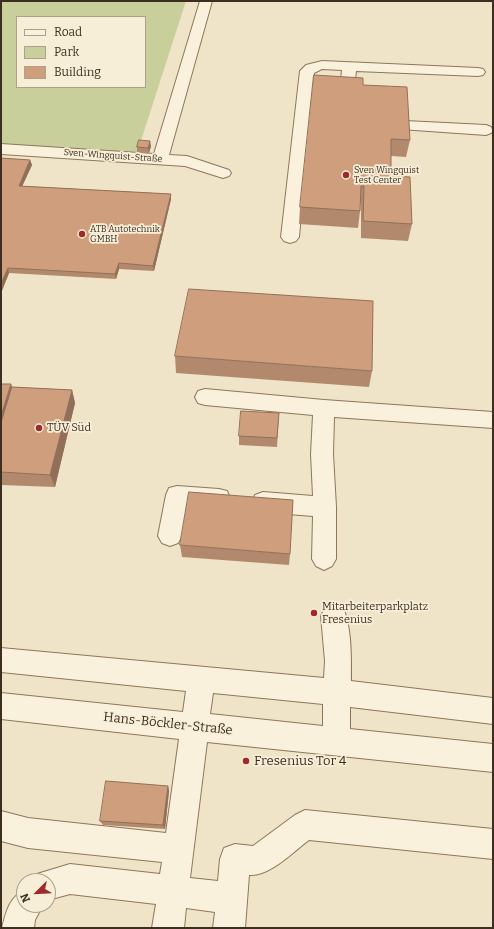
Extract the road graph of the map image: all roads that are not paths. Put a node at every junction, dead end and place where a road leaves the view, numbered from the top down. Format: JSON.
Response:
{"nodes":[{"id":1,"x":206,"y":1,"type":"edge"},
{"id":2,"x":349,"y":67,"type":"junction"},
{"id":3,"x":478,"y":72,"type":"dead end"},
{"id":4,"x":347,"y":94,"type":"edge"},
{"id":5,"x":405,"y":126,"type":"edge"},
{"id":6,"x":486,"y":130,"type":"dead end"},
{"id":7,"x":1,"y":149,"type":"edge"},
{"id":8,"x":160,"y":159,"type":"junction"},
{"id":9,"x":223,"y":173,"type":"dead end"},
{"id":10,"x":290,"y":237,"type":"dead end"},
{"id":11,"x":205,"y":397,"type":"dead end"},
{"id":12,"x":324,"y":408,"type":"junction"},
{"id":13,"x":493,"y":420,"type":"edge"},
{"id":14,"x":326,"y":507,"type":"junction"},
{"id":15,"x":170,"y":536,"type":"dead end"},
{"id":16,"x":324,"y":559,"type":"dead end"},
{"id":17,"x":334,"y":616,"type":"dead end"},
{"id":18,"x":1,"y":660,"type":"edge"},
{"id":19,"x":201,"y":680,"type":"junction"},
{"id":20,"x":336,"y":692,"type":"junction"},
{"id":21,"x":1,"y":706,"type":"edge"},
{"id":22,"x":493,"y":711,"type":"edge"},
{"id":23,"x":195,"y":728,"type":"junction"},
{"id":24,"x":336,"y":741,"type":"junction"},
{"id":25,"x":493,"y":758,"type":"edge"},
{"id":26,"x":1,"y":826,"type":"edge"},
{"id":27,"x":493,"y":844,"type":"edge"},
{"id":28,"x":178,"y":849,"type":"junction"},
{"id":29,"x":56,"y":883,"type":"edge"},
{"id":30,"x":173,"y":891,"type":"junction"},
{"id":31,"x":231,"y":898,"type":"junction"},
{"id":32,"x":22,"y":913,"type":"edge"},
{"id":33,"x":18,"y":928,"type":"edge"},
{"id":34,"x":168,"y":928,"type":"edge"},
{"id":35,"x":228,"y":928,"type":"edge"}],
"edges":[{"from":1,"to":8,"type":"street"},
{"from":2,"to":3,"type":"street"},
{"from":2,"to":4,"type":"street"},
{"from":2,"to":10,"type":"street"},
{"from":5,"to":6,"type":"street"},
{"from":7,"to":8,"type":"street","name":"Sven-Wingquist-Straße"},
{"from":8,"to":9,"type":"street","name":"Sven-Wingquist-Straße"},
{"from":11,"to":12,"type":"street"},
{"from":12,"to":13,"type":"street"},
{"from":12,"to":14,"type":"street"},
{"from":14,"to":15,"type":"street"},
{"from":14,"to":16,"type":"street"},
{"from":17,"to":20,"type":"street"},
{"from":18,"to":19,"type":"street"},
{"from":19,"to":20,"type":"street"},
{"from":19,"to":23,"type":"street"},
{"from":20,"to":22,"type":"street"},
{"from":20,"to":24,"type":"street"},
{"from":21,"to":23,"type":"street","name":"Hans-Böckler-Straße"},
{"from":23,"to":24,"type":"street","name":"Hans-Böckler-Straße"},
{"from":23,"to":28,"type":"street"},
{"from":24,"to":25,"type":"street","name":"Hans-Böckler-Straße"},
{"from":26,"to":28,"type":"street"},
{"from":27,"to":31,"type":"street"},
{"from":28,"to":30,"type":"street"},
{"from":29,"to":30,"type":"street"},
{"from":30,"to":31,"type":"street"},
{"from":30,"to":34,"type":"street"},
{"from":31,"to":35,"type":"street"},
{"from":32,"to":33,"type":"street"}]}
